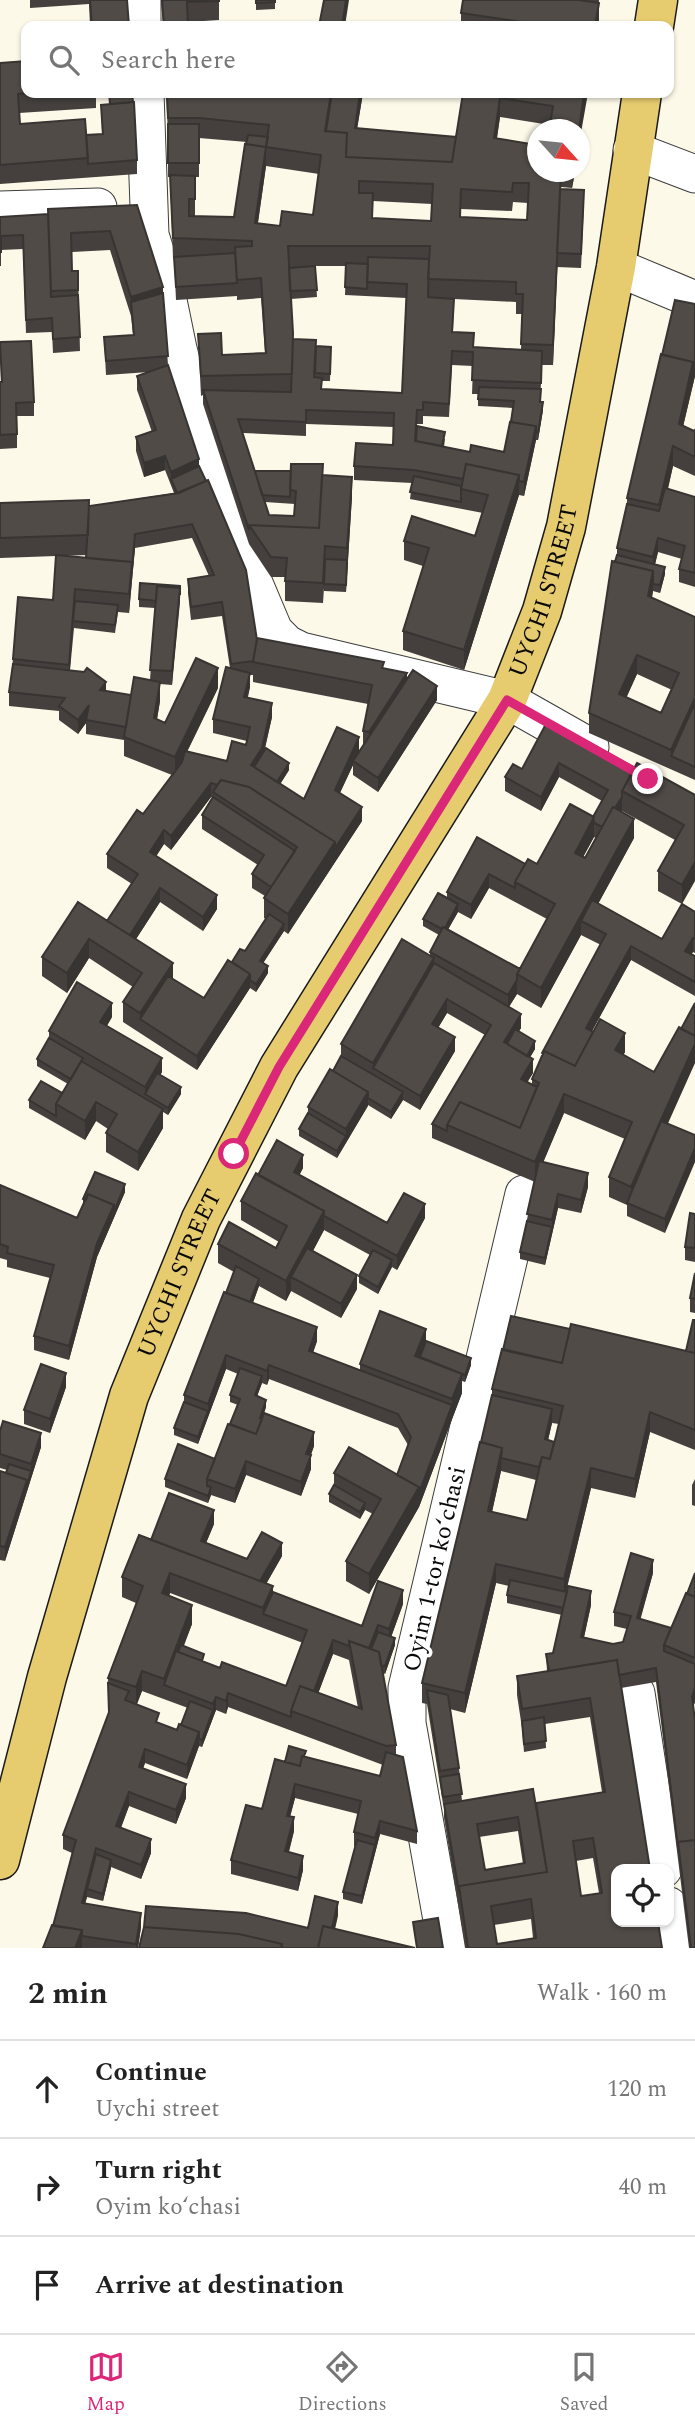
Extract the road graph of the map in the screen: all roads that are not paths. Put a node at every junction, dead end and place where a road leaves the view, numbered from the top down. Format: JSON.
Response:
{"nodes":[{"id":1,"x":142,"y":0,"type":"edge"},
{"id":2,"x":658,"y":0,"type":"edge"},
{"id":3,"x":142,"y":21,"type":"edge"},
{"id":4,"x":654,"y":21,"type":"edge"},
{"id":5,"x":145,"y":98,"type":"edge"},
{"id":6,"x":641,"y":98,"type":"edge"},
{"id":7,"x":632,"y":150,"type":"junction"},
{"id":8,"x":695,"y":174,"type":"edge"},
{"id":9,"x":148,"y":206,"type":"junction"},
{"id":10,"x":0,"y":210,"type":"edge"},
{"id":11,"x":616,"y":267,"type":"junction"},
{"id":12,"x":695,"y":300,"type":"edge"},
{"id":13,"x":192,"y":403,"type":"junction"},
{"id":14,"x":229,"y":403,"type":"edge"},
{"id":15,"x":507,"y":700,"type":"junction"},
{"id":16,"x":625,"y":766,"type":"edge"},
{"id":17,"x":524,"y":1194,"type":"dead end"},
{"id":18,"x":636,"y":1693,"type":"dead end"},
{"id":19,"x":0,"y":1860,"type":"edge"},
{"id":20,"x":662,"y":1864,"type":"edge"},
{"id":21,"x":672,"y":1927,"type":"edge"},
{"id":22,"x":447,"y":1948,"type":"edge"},
{"id":23,"x":675,"y":1948,"type":"edge"}],
"edges":[{"from":1,"to":3,"type":"street"},
{"from":2,"to":4,"type":"main road"},
{"from":5,"to":9,"type":"street"},
{"from":6,"to":7,"type":"main road","name":"UYCHI STREET"},
{"from":7,"to":8,"type":"street"},
{"from":7,"to":11,"type":"main road","name":"UYCHI STREET"},
{"from":9,"to":10,"type":"street"},
{"from":9,"to":13,"type":"street"},
{"from":11,"to":12,"type":"street"},
{"from":11,"to":15,"type":"main road","name":"UYCHI STREET"},
{"from":13,"to":14,"type":"street"},
{"from":13,"to":15,"type":"street"},
{"from":15,"to":16,"type":"street"},
{"from":15,"to":19,"type":"main road","name":"UYCHI STREET"},
{"from":17,"to":22,"type":"street","name":"Oyim 1-tor koʻchasi"},
{"from":18,"to":20,"type":"street"},
{"from":21,"to":23,"type":"street"}]}
